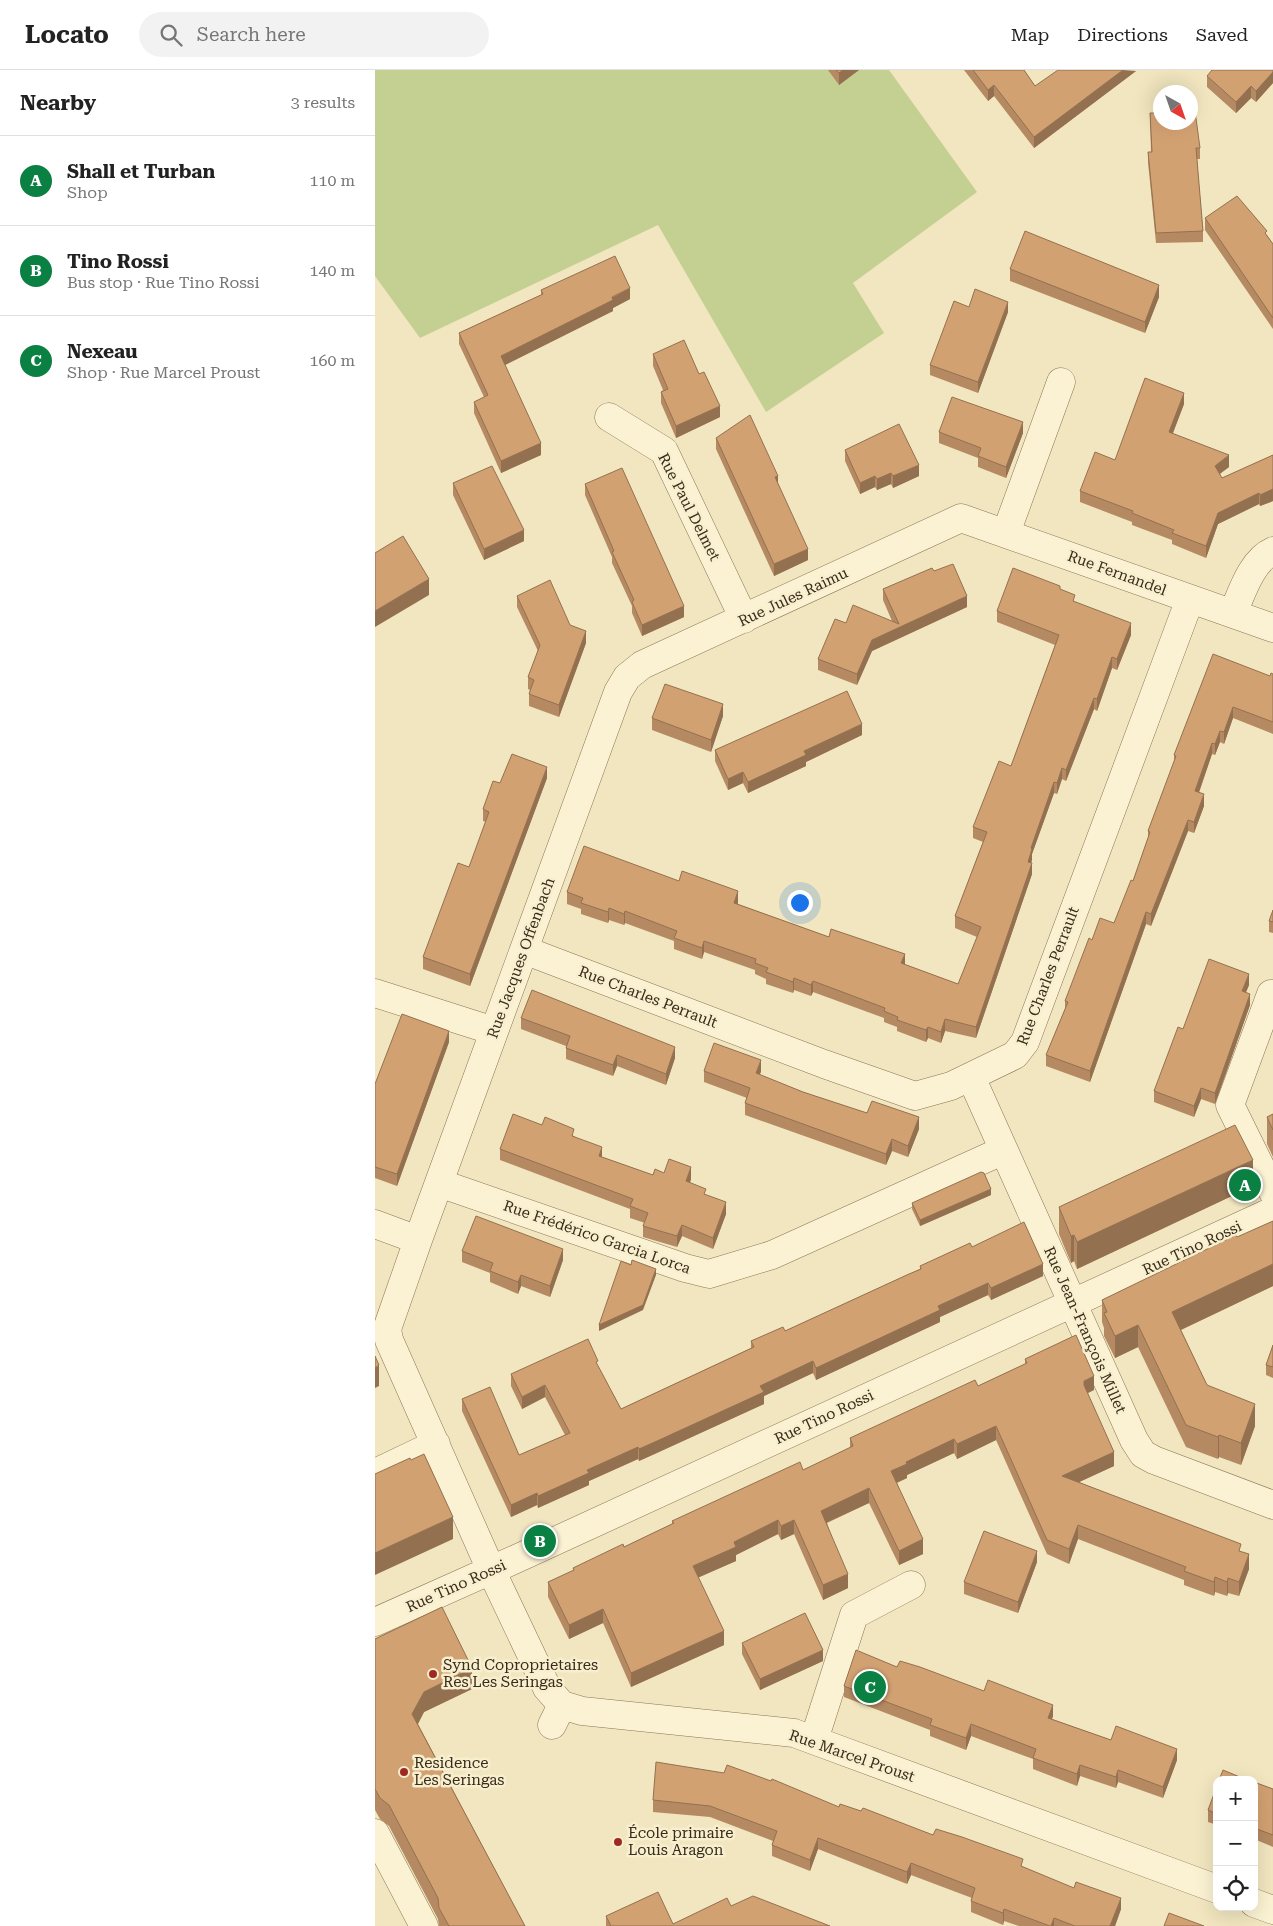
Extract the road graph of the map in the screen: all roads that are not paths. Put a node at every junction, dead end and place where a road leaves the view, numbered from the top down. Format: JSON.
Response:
{"nodes":[{"id":1,"x":1061,"y":382,"type":"dead end"},
{"id":2,"x":609,"y":417,"type":"dead end"},
{"id":3,"x":961,"y":518,"type":"joint"},
{"id":4,"x":1006,"y":533,"type":"junction"},
{"id":5,"x":1273,"y":551,"type":"edge"},
{"id":6,"x":1190,"y":599,"type":"junction"},
{"id":7,"x":1233,"y":613,"type":"junction"},
{"id":8,"x":744,"y":619,"type":"junction"},
{"id":9,"x":1273,"y":628,"type":"edge"},
{"id":10,"x":627,"y":678,"type":"joint"},
{"id":11,"x":524,"y":950,"type":"junction"},
{"id":12,"x":375,"y":993,"type":"edge"},
{"id":13,"x":1271,"y":994,"type":"dead end"},
{"id":14,"x":494,"y":1031,"type":"junction"},
{"id":15,"x":971,"y":1077,"type":"junction"},
{"id":16,"x":1002,"y":1151,"type":"junction"},
{"id":17,"x":439,"y":1183,"type":"junction"},
{"id":18,"x":1273,"y":1192,"type":"edge"},
{"id":19,"x":1273,"y":1212,"type":"edge"},
{"id":20,"x":375,"y":1224,"type":"edge"},
{"id":21,"x":418,"y":1240,"type":"junction"},
{"id":22,"x":1074,"y":1303,"type":"junction"},
{"id":23,"x":436,"y":1444,"type":"junction"},
{"id":24,"x":375,"y":1473,"type":"edge"},
{"id":25,"x":1273,"y":1505,"type":"edge"},
{"id":26,"x":491,"y":1570,"type":"junction"},
{"id":27,"x":911,"y":1586,"type":"dead end"},
{"id":28,"x":375,"y":1622,"type":"edge"},
{"id":29,"x":814,"y":1740,"type":"junction"},
{"id":30,"x":375,"y":1833,"type":"edge"},
{"id":31,"x":1213,"y":1888,"type":"edge"},
{"id":32,"x":1258,"y":1904,"type":"edge"},
{"id":33,"x":1273,"y":1910,"type":"edge"},
{"id":34,"x":424,"y":1926,"type":"edge"}],
"edges":[{"from":1,"to":4,"type":"street"},
{"from":2,"to":8,"type":"street","name":"Rue Paul Delmet"},
{"from":3,"to":4,"type":"street","name":"Rue Fernandel"},
{"from":3,"to":8,"type":"street","name":"Rue Jules Raimu"},
{"from":4,"to":6,"type":"street","name":"Rue Fernandel"},
{"from":5,"to":7,"type":"street"},
{"from":6,"to":7,"type":"street","name":"Rue Fernandel"},
{"from":6,"to":15,"type":"street","name":"Rue Charles Perrault"},
{"from":7,"to":9,"type":"street","name":"Rue Fernandel"},
{"from":8,"to":10,"type":"street","name":"Rue Jules Raimu"},
{"from":10,"to":11,"type":"street","name":"Rue Jacques Offenbach"},
{"from":11,"to":14,"type":"street","name":"Rue Jacques Offenbach"},
{"from":11,"to":15,"type":"street","name":"Rue Charles Perrault"},
{"from":12,"to":14,"type":"street"},
{"from":13,"to":18,"type":"street"},
{"from":14,"to":17,"type":"street","name":"Rue Jacques Offenbach"},
{"from":15,"to":16,"type":"street","name":"Rue Jean-François Millet"},
{"from":16,"to":17,"type":"street","name":"Rue Frédérico Garcia Lorca"},
{"from":16,"to":22,"type":"street","name":"Rue Jean-François Millet"},
{"from":17,"to":21,"type":"street","name":"Rue Jacques Offenbach"},
{"from":19,"to":22,"type":"street","name":"Rue Tino Rossi"},
{"from":20,"to":21,"type":"street"},
{"from":21,"to":23,"type":"street","name":"Rue Jacques Offenbach"},
{"from":22,"to":25,"type":"street","name":"Rue Jean-François Millet"},
{"from":22,"to":26,"type":"street","name":"Rue Tino Rossi"},
{"from":23,"to":24,"type":"street"},
{"from":23,"to":26,"type":"street","name":"Rue Jacques Offenbach"},
{"from":26,"to":28,"type":"street","name":"Rue Tino Rossi"},
{"from":26,"to":29,"type":"street","name":"Rue Marcel Proust"},
{"from":27,"to":29,"type":"street"},
{"from":29,"to":31,"type":"street","name":"Rue Marcel Proust"},
{"from":30,"to":34,"type":"street"},
{"from":32,"to":33,"type":"street"}]}
